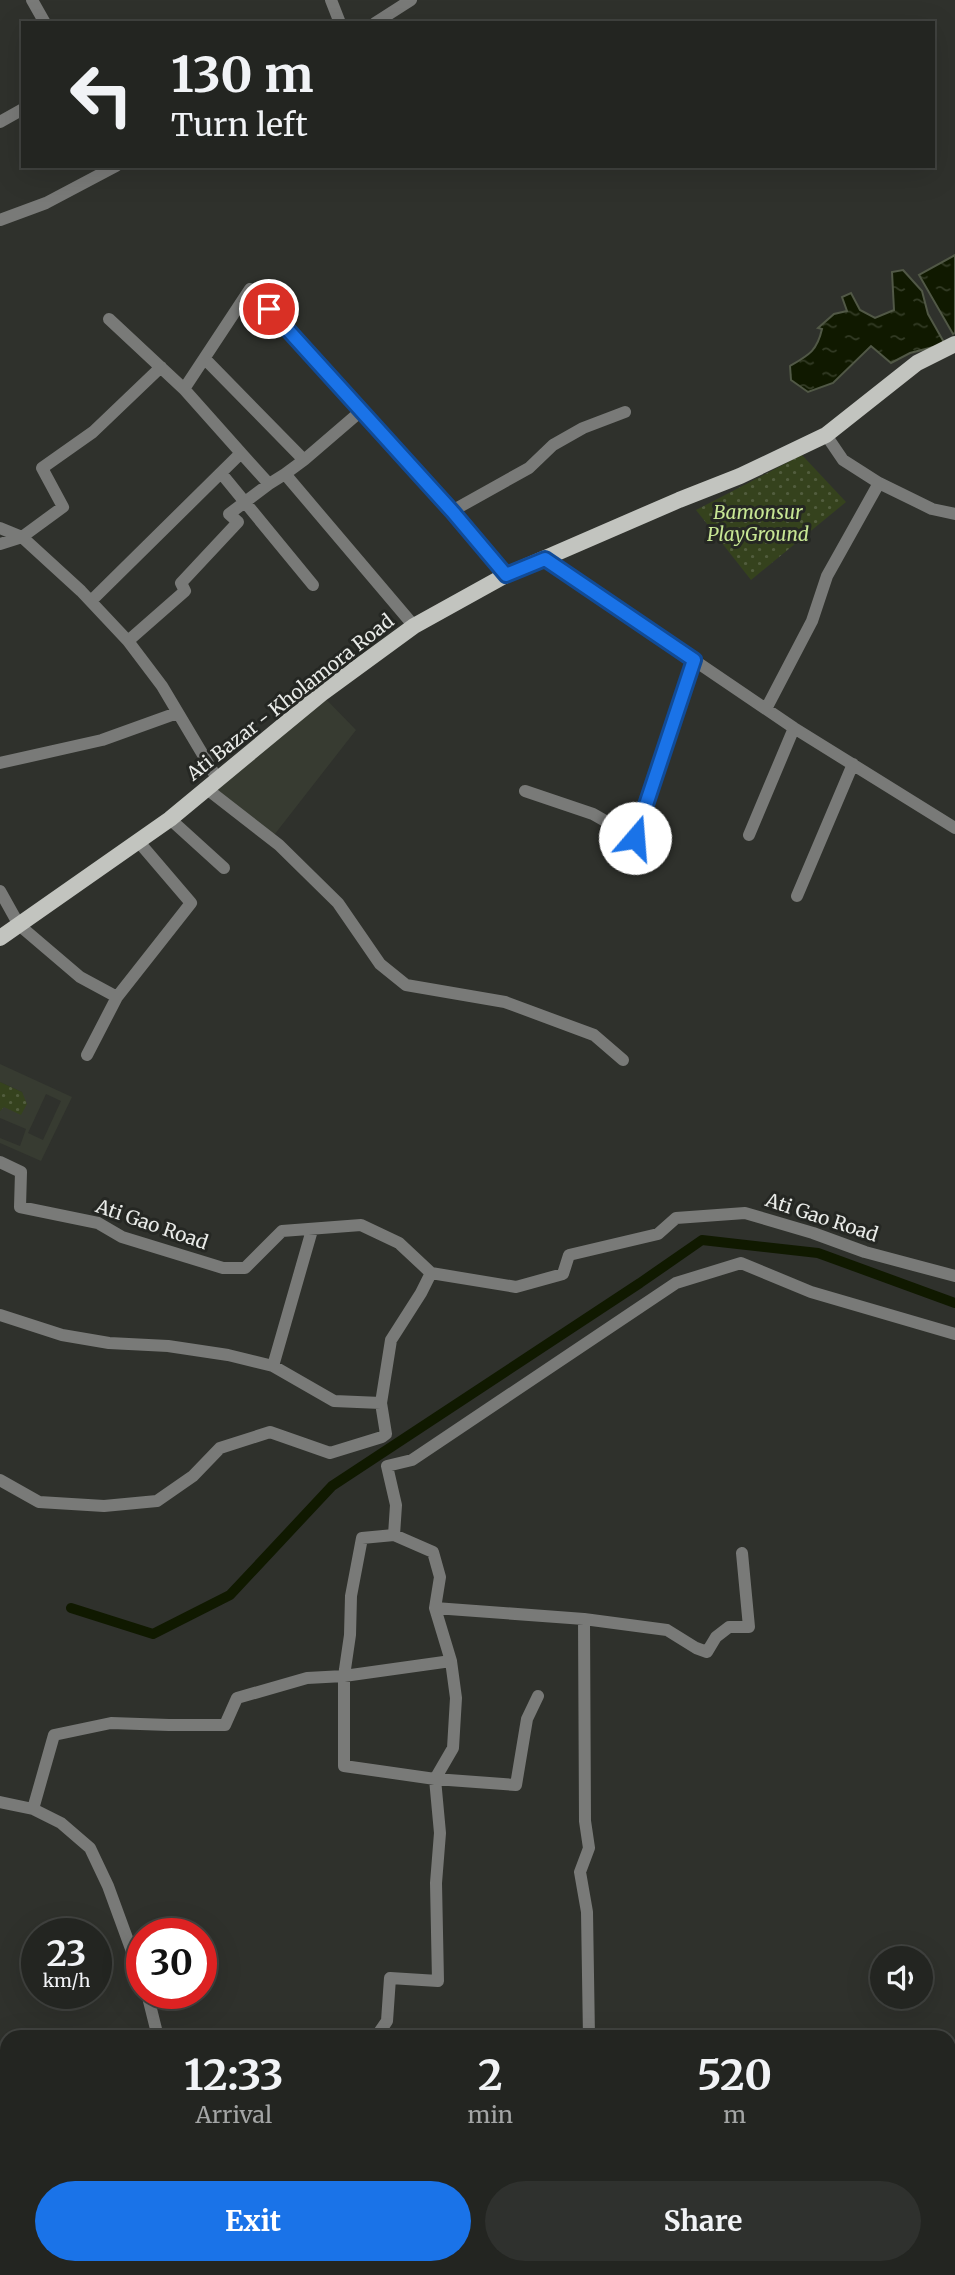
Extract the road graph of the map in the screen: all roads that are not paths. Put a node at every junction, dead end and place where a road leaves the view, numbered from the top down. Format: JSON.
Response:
{"nodes":[{"id":1,"x":32,"y":0,"type":"edge"},
{"id":2,"x":331,"y":0,"type":"edge"},
{"id":3,"x":411,"y":0,"type":"edge"},
{"id":4,"x":44,"y":21,"type":"edge"},
{"id":5,"x":340,"y":21,"type":"edge"},
{"id":6,"x":378,"y":21,"type":"edge"},
{"id":7,"x":21,"y":110,"type":"edge"},
{"id":8,"x":0,"y":122,"type":"edge"},
{"id":9,"x":112,"y":168,"type":"edge"},
{"id":10,"x":0,"y":220,"type":"edge"},
{"id":11,"x":109,"y":319,"type":"dead end"},
{"id":12,"x":955,"y":344,"type":"edge"},
{"id":13,"x":205,"y":359,"type":"junction"},
{"id":14,"x":161,"y":367,"type":"junction"},
{"id":15,"x":184,"y":389,"type":"junction"},
{"id":16,"x":360,"y":411,"type":"junction"},
{"id":17,"x":625,"y":412,"type":"dead end"},
{"id":18,"x":826,"y":435,"type":"junction"},
{"id":19,"x":241,"y":453,"type":"junction"},
{"id":20,"x":304,"y":460,"type":"junction"},
{"id":21,"x":221,"y":473,"type":"junction"},
{"id":22,"x":285,"y":474,"type":"junction"},
{"id":23,"x":879,"y":483,"type":"junction"},
{"id":24,"x":269,"y":484,"type":"junction"},
{"id":25,"x":243,"y":502,"type":"junction"},
{"id":26,"x":452,"y":511,"type":"junction"},
{"id":27,"x":955,"y":514,"type":"edge"},
{"id":28,"x":0,"y":528,"type":"edge"},
{"id":29,"x":22,"y":537,"type":"junction"},
{"id":30,"x":0,"y":544,"type":"edge"},
{"id":31,"x":545,"y":559,"type":"junction"},
{"id":32,"x":506,"y":575,"type":"junction"},
{"id":33,"x":313,"y":585,"type":"dead end"},
{"id":34,"x":91,"y":601,"type":"junction"},
{"id":35,"x":414,"y":626,"type":"junction"},
{"id":36,"x":128,"y":641,"type":"junction"},
{"id":37,"x":694,"y":660,"type":"junction"},
{"id":38,"x":766,"y":709,"type":"junction"},
{"id":39,"x":177,"y":713,"type":"junction"},
{"id":40,"x":794,"y":728,"type":"junction"},
{"id":41,"x":0,"y":763,"type":"edge"},
{"id":42,"x":853,"y":764,"type":"junction"},
{"id":43,"x":212,"y":784,"type":"junction"},
{"id":44,"x":525,"y":791,"type":"dead end"},
{"id":45,"x":170,"y":819,"type":"junction"},
{"id":46,"x":955,"y":828,"type":"edge"},
{"id":47,"x":749,"y":835,"type":"dead end"},
{"id":48,"x":138,"y":841,"type":"junction"},
{"id":49,"x":224,"y":868,"type":"dead end"},
{"id":50,"x":0,"y":891,"type":"edge"},
{"id":51,"x":797,"y":896,"type":"dead end"},
{"id":52,"x":19,"y":925,"type":"junction"},
{"id":53,"x":0,"y":938,"type":"edge"},
{"id":54,"x":117,"y":997,"type":"junction"},
{"id":55,"x":87,"y":1055,"type":"dead end"},
{"id":56,"x":622,"y":1060,"type":"dead end"},
{"id":57,"x":0,"y":1162,"type":"edge"},
{"id":58,"x":312,"y":1230,"type":"junction"},
{"id":59,"x":431,"y":1273,"type":"junction"},
{"id":60,"x":955,"y":1276,"type":"edge"},
{"id":61,"x":0,"y":1315,"type":"edge"},
{"id":62,"x":955,"y":1334,"type":"edge"},
{"id":63,"x":273,"y":1366,"type":"junction"},
{"id":64,"x":381,"y":1403,"type":"junction"},
{"id":65,"x":0,"y":1480,"type":"edge"},
{"id":66,"x":394,"y":1535,"type":"junction"},
{"id":67,"x":742,"y":1553,"type":"dead end"},
{"id":68,"x":435,"y":1608,"type":"junction"},
{"id":69,"x":584,"y":1619,"type":"junction"},
{"id":70,"x":451,"y":1661,"type":"junction"},
{"id":71,"x":344,"y":1676,"type":"junction"},
{"id":72,"x":538,"y":1696,"type":"dead end"},
{"id":73,"x":435,"y":1779,"type":"junction"},
{"id":74,"x":0,"y":1802,"type":"edge"},
{"id":75,"x":33,"y":1809,"type":"junction"},
{"id":76,"x":126,"y":1935,"type":"edge"},
{"id":77,"x":151,"y":2009,"type":"edge"},
{"id":78,"x":156,"y":2030,"type":"edge"},
{"id":79,"x":381,"y":2030,"type":"edge"},
{"id":80,"x":589,"y":2030,"type":"edge"}],
"edges":[{"from":1,"to":4,"type":"street"},
{"from":2,"to":5,"type":"street"},
{"from":3,"to":6,"type":"street"},
{"from":7,"to":8,"type":"street"},
{"from":9,"to":10,"type":"street"},
{"from":11,"to":14,"type":"street"},
{"from":12,"to":18,"type":"main road","name":"Ati Bazar - Kholamora Road"},
{"from":13,"to":15,"type":"street"},
{"from":13,"to":16,"type":"street"},
{"from":13,"to":20,"type":"street"},
{"from":14,"to":15,"type":"street"},
{"from":14,"to":29,"type":"street"},
{"from":15,"to":19,"type":"street"},
{"from":16,"to":20,"type":"street"},
{"from":16,"to":26,"type":"street"},
{"from":17,"to":26,"type":"street"},
{"from":18,"to":23,"type":"street"},
{"from":18,"to":31,"type":"main road","name":"Ati Bazar - Kholamora Road"},
{"from":19,"to":21,"type":"street"},
{"from":19,"to":24,"type":"street"},
{"from":20,"to":22,"type":"street"},
{"from":21,"to":25,"type":"street"},
{"from":21,"to":34,"type":"street"},
{"from":22,"to":24,"type":"street"},
{"from":22,"to":35,"type":"street"},
{"from":23,"to":27,"type":"street"},
{"from":23,"to":38,"type":"street"},
{"from":24,"to":25,"type":"street"},
{"from":25,"to":33,"type":"street"},
{"from":25,"to":36,"type":"street"},
{"from":26,"to":32,"type":"street"},
{"from":28,"to":29,"type":"street"},
{"from":29,"to":30,"type":"street"},
{"from":29,"to":34,"type":"street"},
{"from":31,"to":32,"type":"main road","name":"Ati Bazar - Kholamora Road"},
{"from":31,"to":37,"type":"street"},
{"from":32,"to":35,"type":"main road","name":"Ati Bazar - Kholamora Road"},
{"from":34,"to":36,"type":"street"},
{"from":35,"to":43,"type":"main road","name":"Ati Bazar - Kholamora Road"},
{"from":36,"to":39,"type":"street"},
{"from":37,"to":38,"type":"street"},
{"from":37,"to":44,"type":"street"},
{"from":38,"to":40,"type":"street"},
{"from":39,"to":41,"type":"street"},
{"from":39,"to":43,"type":"street"},
{"from":40,"to":42,"type":"street"},
{"from":40,"to":47,"type":"street"},
{"from":42,"to":46,"type":"street"},
{"from":42,"to":51,"type":"street"},
{"from":43,"to":45,"type":"main road","name":"Ati Bazar - Kholamora Road"},
{"from":43,"to":56,"type":"street"},
{"from":45,"to":48,"type":"main road","name":"Ati Bazar - Kholamora Road"},
{"from":45,"to":49,"type":"street"},
{"from":48,"to":52,"type":"main road","name":"Ati Bazar - Kholamora Road"},
{"from":48,"to":54,"type":"street"},
{"from":50,"to":52,"type":"street"},
{"from":52,"to":53,"type":"main road","name":"Ati Bazar - Kholamora Road"},
{"from":52,"to":54,"type":"street"},
{"from":54,"to":55,"type":"street"},
{"from":57,"to":58,"type":"street","name":"Ati Gao Road"},
{"from":58,"to":59,"type":"street","name":"Ati Gao Road"},
{"from":58,"to":63,"type":"street"},
{"from":59,"to":60,"type":"street","name":"Ati Gao Road"},
{"from":59,"to":64,"type":"street"},
{"from":61,"to":63,"type":"street"},
{"from":62,"to":66,"type":"street"},
{"from":63,"to":64,"type":"street"},
{"from":64,"to":65,"type":"street"},
{"from":66,"to":68,"type":"street"},
{"from":66,"to":71,"type":"street"},
{"from":67,"to":69,"type":"street"},
{"from":68,"to":69,"type":"street"},
{"from":68,"to":70,"type":"street"},
{"from":69,"to":80,"type":"street"},
{"from":70,"to":71,"type":"street"},
{"from":70,"to":73,"type":"street"},
{"from":71,"to":73,"type":"street"},
{"from":71,"to":75,"type":"street"},
{"from":72,"to":73,"type":"street"},
{"from":73,"to":79,"type":"street"},
{"from":74,"to":75,"type":"street"},
{"from":75,"to":76,"type":"street"},
{"from":77,"to":78,"type":"street"}]}
